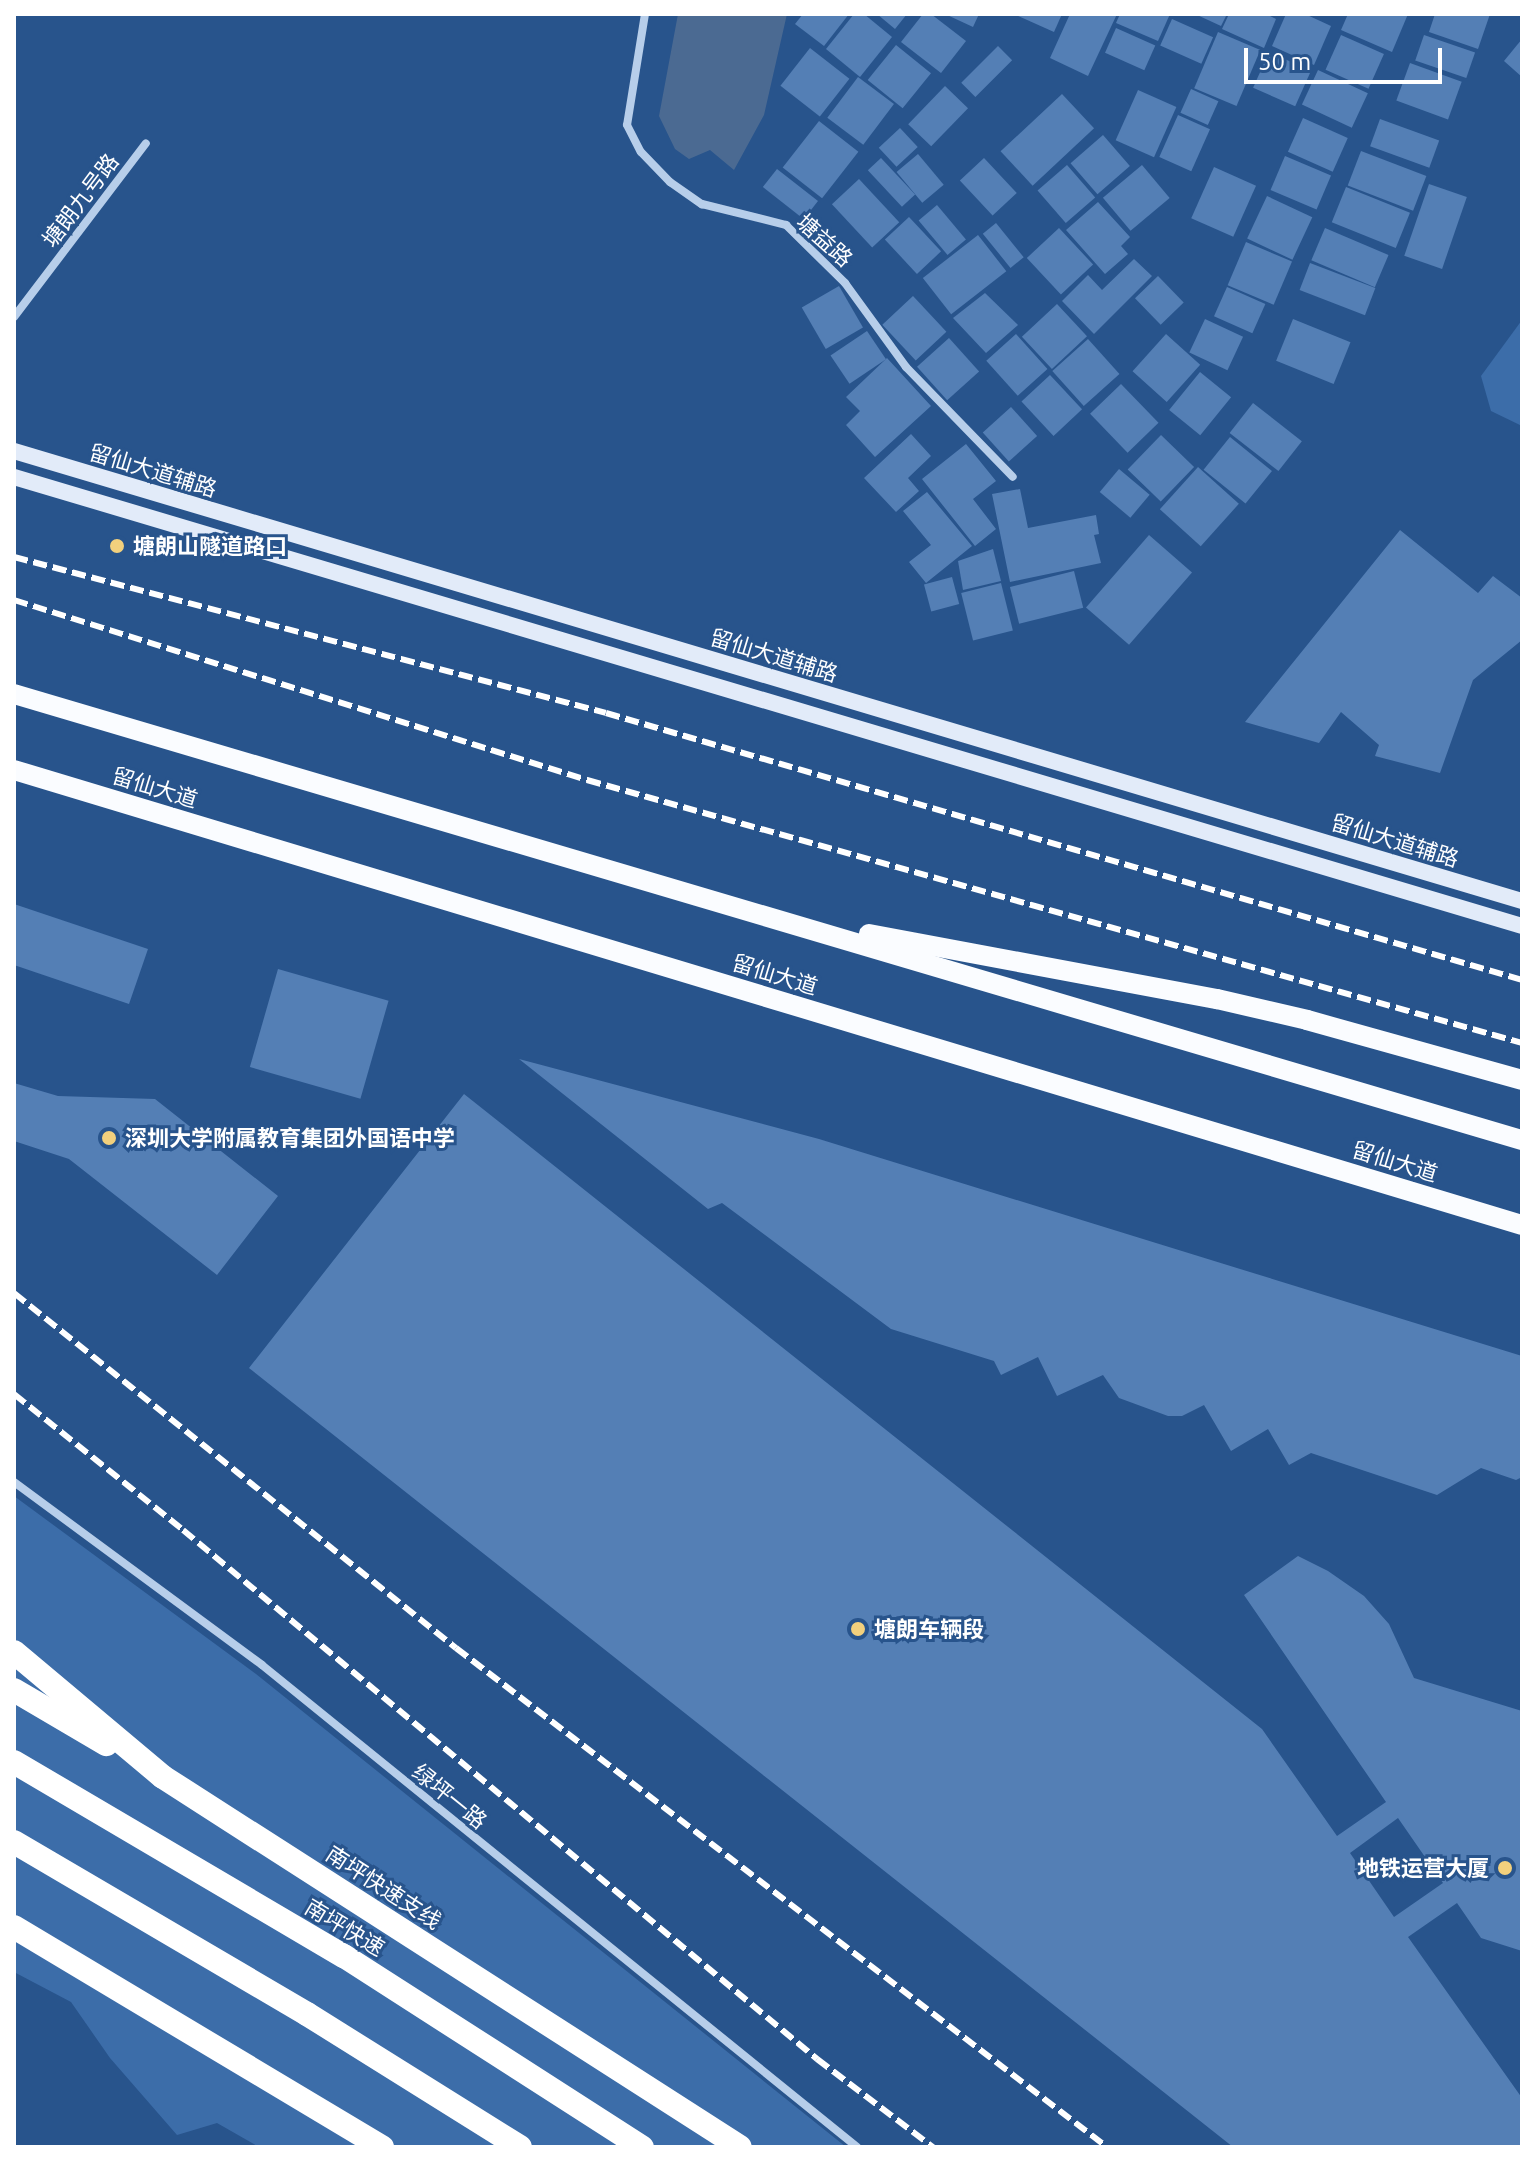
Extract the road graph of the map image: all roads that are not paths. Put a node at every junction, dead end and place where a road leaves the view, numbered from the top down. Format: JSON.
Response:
{"nodes":[{"id":1,"x":645,"y":14,"type":"edge"},
{"id":2,"x":146,"y":143,"type":"dead end"},
{"id":3,"x":14,"y":317,"type":"edge"},
{"id":4,"x":14,"y":451,"type":"edge"},
{"id":5,"x":14,"y":477,"type":"edge"},
{"id":6,"x":1013,"y":477,"type":"dead end"},
{"id":7,"x":14,"y":694,"type":"edge"},
{"id":8,"x":17,"y":771,"type":"edge"},
{"id":9,"x":1522,"y":901,"type":"edge"},
{"id":10,"x":747,"y":909,"type":"junction"},
{"id":11,"x":1522,"y":926,"type":"edge"},
{"id":12,"x":1512,"y":1077,"type":"edge"},
{"id":13,"x":1522,"y":1140,"type":"edge"},
{"id":14,"x":1522,"y":1225,"type":"edge"},
{"id":15,"x":14,"y":1482,"type":"edge"},
{"id":16,"x":14,"y":1652,"type":"edge"},
{"id":17,"x":14,"y":1690,"type":"edge"},
{"id":18,"x":14,"y":1762,"type":"edge"},
{"id":19,"x":163,"y":1777,"type":"junction"},
{"id":20,"x":14,"y":1842,"type":"edge"},
{"id":21,"x":14,"y":1927,"type":"edge"},
{"id":22,"x":634,"y":2141,"type":"edge"},
{"id":23,"x":382,"y":2147,"type":"edge"},
{"id":24,"x":520,"y":2147,"type":"edge"},
{"id":25,"x":740,"y":2147,"type":"edge"},
{"id":26,"x":857,"y":2147,"type":"edge"}],
"edges":[{"from":1,"to":6,"type":"street","name":"塘益路"},
{"from":2,"to":3,"type":"street","name":"塘朗九号路"},
{"from":4,"to":9,"type":"main road","name":"留仙大道辅路"},
{"from":5,"to":11,"type":"main road","name":"留仙大道辅路"},
{"from":7,"to":10,"type":"main road"},
{"from":8,"to":14,"type":"main road","name":"留仙大道"},
{"from":10,"to":12,"type":"main road"},
{"from":10,"to":13,"type":"main road"},
{"from":15,"to":26,"type":"street","name":"绿坪一路"},
{"from":16,"to":19,"type":"highway","name":"南坪快速支线"},
{"from":17,"to":19,"type":"highway"},
{"from":18,"to":22,"type":"highway","name":"南坪快速"},
{"from":19,"to":25,"type":"highway","name":"南坪快速支线"},
{"from":20,"to":24,"type":"highway"},
{"from":21,"to":23,"type":"highway"}]}
